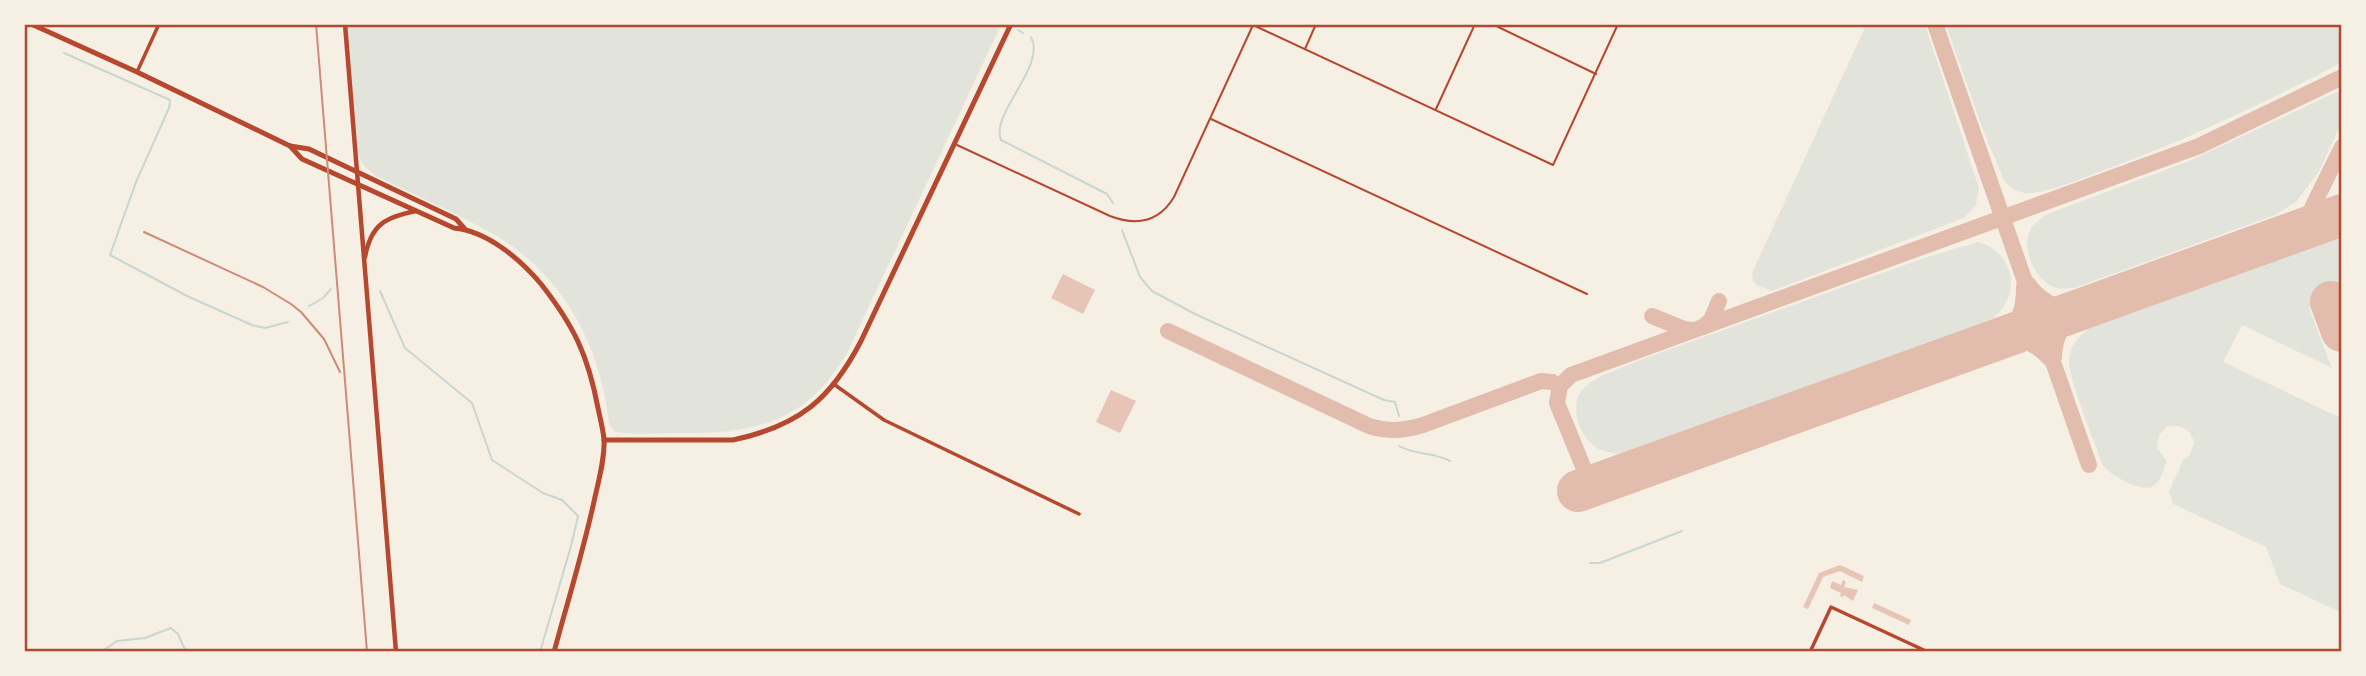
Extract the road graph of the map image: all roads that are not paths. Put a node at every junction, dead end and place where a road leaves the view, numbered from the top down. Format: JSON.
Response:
{"nodes":[{"id":1,"x":32,"y":24,"type":"edge"},
{"id":2,"x":159,"y":24,"type":"edge"},
{"id":3,"x":345,"y":24,"type":"edge"},
{"id":4,"x":1011,"y":24,"type":"edge"},
{"id":5,"x":1316,"y":24,"type":"edge"},
{"id":6,"x":1475,"y":24,"type":"edge"},
{"id":7,"x":1492,"y":24,"type":"edge"},
{"id":8,"x":1618,"y":24,"type":"edge"},
{"id":9,"x":1254,"y":25,"type":"edge"},
{"id":10,"x":1305,"y":49,"type":"junction"},
{"id":11,"x":137,"y":72,"type":"junction"},
{"id":12,"x":1596,"y":74,"type":"junction"},
{"id":13,"x":1435,"y":110,"type":"junction"},
{"id":14,"x":1211,"y":119,"type":"junction"},
{"id":15,"x":954,"y":144,"type":"junction"},
{"id":16,"x":290,"y":146,"type":"junction"},
{"id":17,"x":356,"y":172,"type":"junction"},
{"id":18,"x":357,"y":184,"type":"junction"},
{"id":19,"x":417,"y":211,"type":"junction"},
{"id":20,"x":464,"y":229,"type":"junction"},
{"id":21,"x":364,"y":265,"type":"junction"},
{"id":22,"x":1587,"y":294,"type":"dead end"},
{"id":23,"x":835,"y":385,"type":"junction"},
{"id":24,"x":604,"y":440,"type":"junction"},
{"id":25,"x":1079,"y":514,"type":"dead end"},
{"id":26,"x":397,"y":652,"type":"edge"},
{"id":27,"x":554,"y":652,"type":"edge"},
{"id":28,"x":1811,"y":652,"type":"edge"},
{"id":29,"x":1928,"y":652,"type":"edge"}],
"edges":[{"from":1,"to":11,"type":"main road"},
{"from":2,"to":11,"type":"street"},
{"from":3,"to":17,"type":"street"},
{"from":4,"to":15,"type":"main road"},
{"from":5,"to":10,"type":"lane"},
{"from":6,"to":13,"type":"lane"},
{"from":7,"to":12,"type":"lane"},
{"from":8,"to":12,"type":"lane"},
{"from":9,"to":10,"type":"lane"},
{"from":9,"to":14,"type":"lane"},
{"from":10,"to":13,"type":"lane"},
{"from":11,"to":16,"type":"main road"},
{"from":12,"to":13,"type":"lane"},
{"from":14,"to":15,"type":"lane"},
{"from":14,"to":22,"type":"lane"},
{"from":15,"to":23,"type":"main road"},
{"from":16,"to":17,"type":"main road"},
{"from":16,"to":18,"type":"main road"},
{"from":17,"to":18,"type":"street"},
{"from":17,"to":20,"type":"main road"},
{"from":18,"to":19,"type":"main road"},
{"from":18,"to":21,"type":"street"},
{"from":19,"to":20,"type":"main road"},
{"from":19,"to":21,"type":"street"},
{"from":20,"to":24,"type":"main road"},
{"from":21,"to":26,"type":"street"},
{"from":23,"to":24,"type":"main road"},
{"from":23,"to":25,"type":"street"},
{"from":24,"to":27,"type":"main road"},
{"from":28,"to":29,"type":"street"}]}
